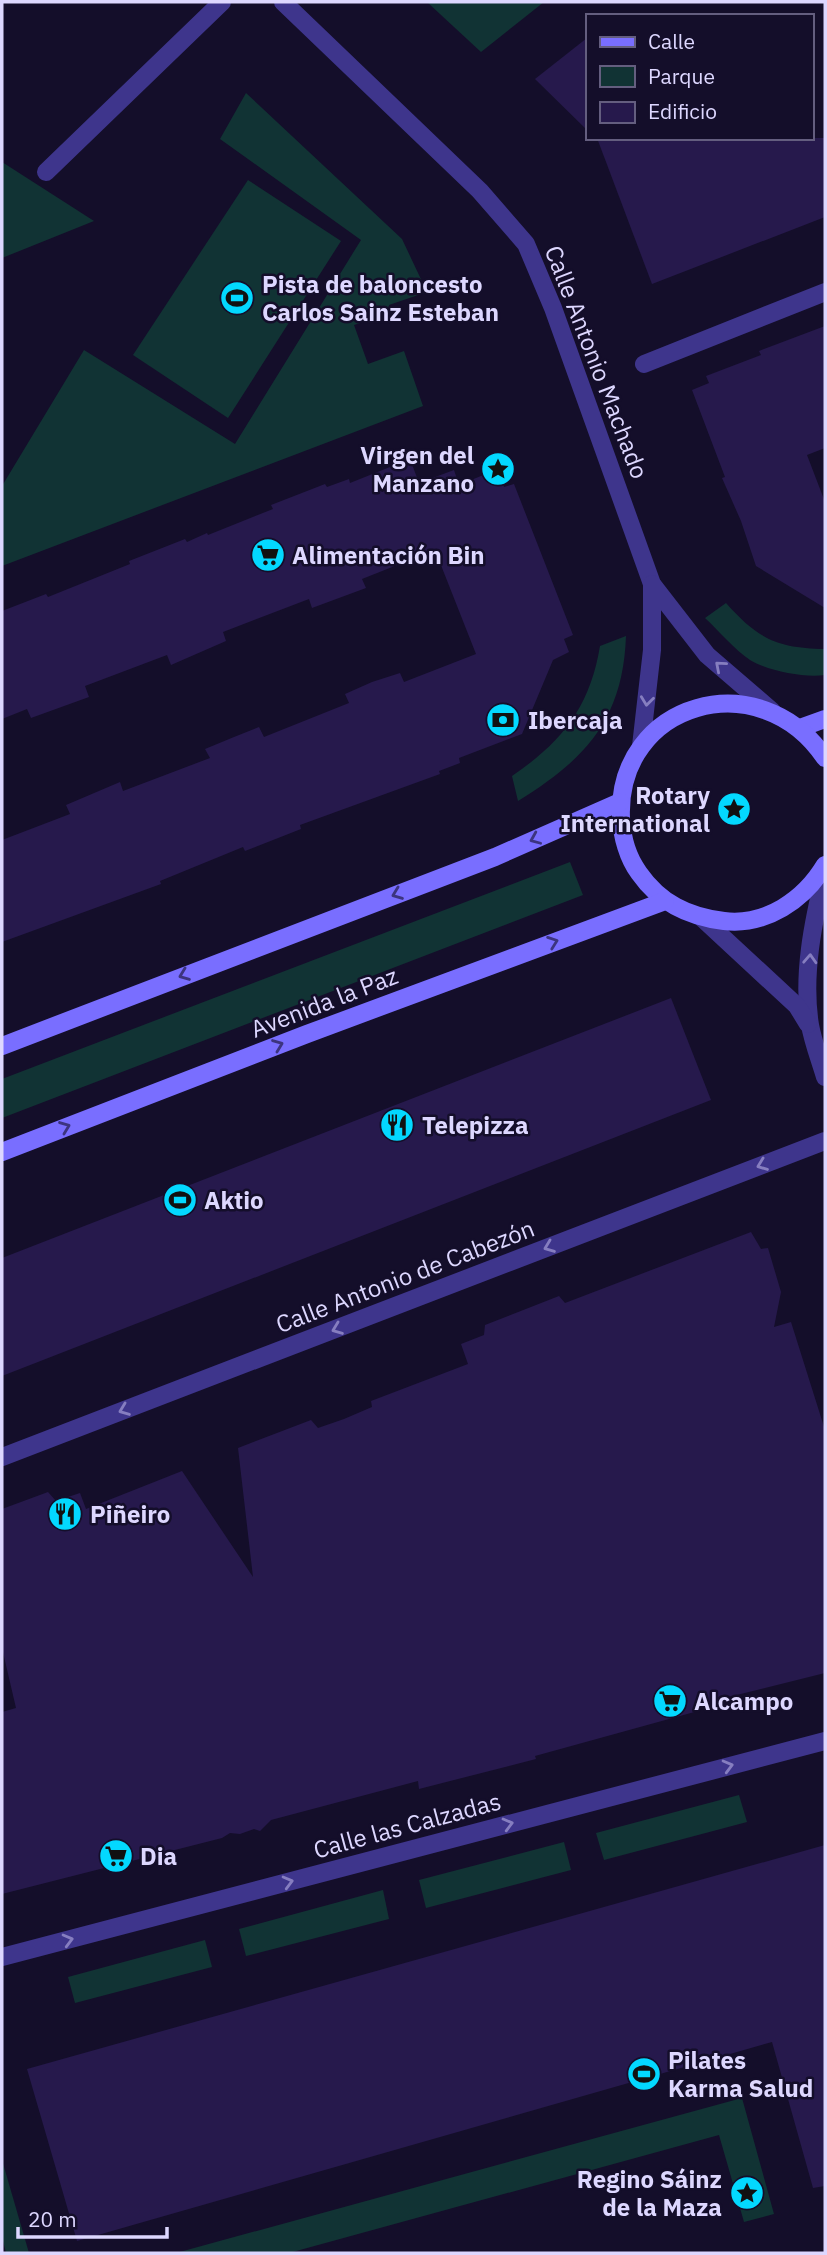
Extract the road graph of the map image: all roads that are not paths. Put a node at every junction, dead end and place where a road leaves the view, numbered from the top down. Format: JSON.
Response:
{"nodes":[{"id":1,"x":222,"y":2,"type":"edge"},
{"id":2,"x":284,"y":2,"type":"edge"},
{"id":3,"x":46,"y":172,"type":"dead end"},
{"id":4,"x":825,"y":292,"type":"edge"},
{"id":5,"x":644,"y":365,"type":"dead end"},
{"id":6,"x":652,"y":584,"type":"junction"},
{"id":7,"x":772,"y":711,"type":"junction"},
{"id":8,"x":825,"y":719,"type":"edge"},
{"id":9,"x":800,"y":728,"type":"junction"},
{"id":10,"x":641,"y":746,"type":"junction"},
{"id":11,"x":825,"y":758,"type":"edge"},
{"id":12,"x":620,"y":802,"type":"junction"},
{"id":13,"x":825,"y":865,"type":"edge"},
{"id":14,"x":825,"y":873,"type":"edge"},
{"id":15,"x":665,"y":901,"type":"junction"},
{"id":16,"x":702,"y":918,"type":"junction"},
{"id":17,"x":810,"y":1027,"type":"junction"},
{"id":18,"x":2,"y":1046,"type":"edge"},
{"id":19,"x":825,"y":1077,"type":"edge"},
{"id":20,"x":825,"y":1141,"type":"edge"},
{"id":21,"x":2,"y":1152,"type":"edge"},
{"id":22,"x":2,"y":1457,"type":"edge"},
{"id":23,"x":825,"y":1741,"type":"edge"},
{"id":24,"x":2,"y":1957,"type":"edge"}],
"edges":[{"from":1,"to":3,"type":"street"},
{"from":2,"to":6,"type":"street","name":"Calle Antonio Machado"},
{"from":4,"to":5,"type":"street"},
{"from":7,"to":6,"type":"street","name":"Calle Antonio Machado","one_way":true},
{"from":6,"to":10,"type":"street","name":"Calle Antonio Machado","one_way":true},
{"from":7,"to":9,"type":"main road"},
{"from":7,"to":10,"type":"main road"},
{"from":8,"to":9,"type":"main road"},
{"from":9,"to":11,"type":"main road"},
{"from":10,"to":12,"type":"main road"},
{"from":12,"to":15,"type":"main road"},
{"from":12,"to":18,"type":"main road","one_way":true},
{"from":13,"to":16,"type":"main road"},
{"from":17,"to":14,"type":"street","one_way":true},
{"from":15,"to":16,"type":"main road"},
{"from":21,"to":15,"type":"main road","name":"Avenida la Paz","one_way":true},
{"from":16,"to":17,"type":"street"},
{"from":17,"to":19,"type":"street"},
{"from":20,"to":22,"type":"street","name":"Calle Antonio de Cabezón","one_way":true},
{"from":24,"to":23,"type":"street","name":"Calle las Calzadas","one_way":true}]}
